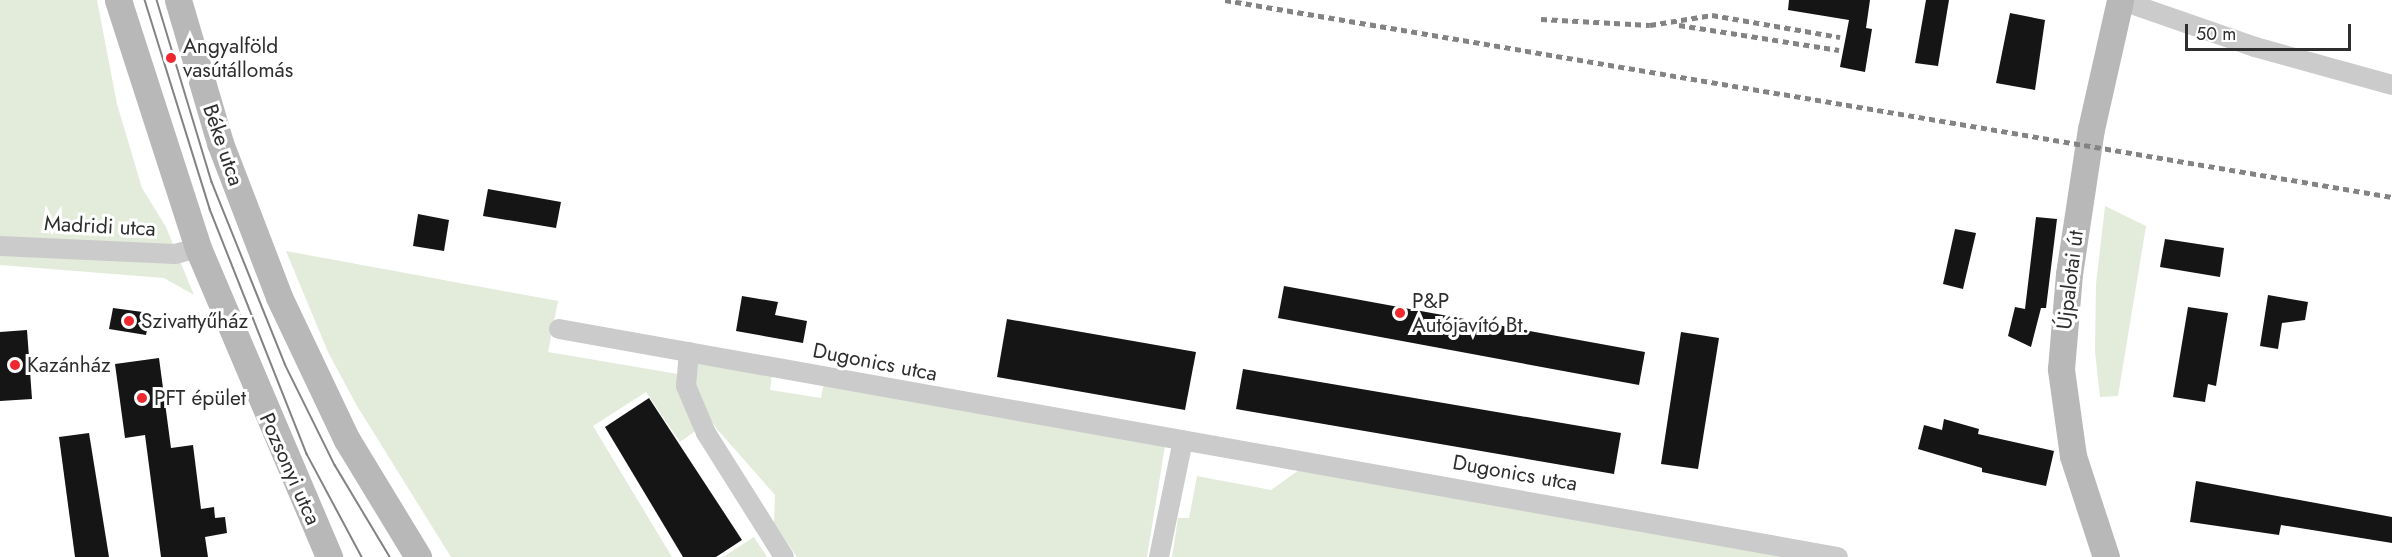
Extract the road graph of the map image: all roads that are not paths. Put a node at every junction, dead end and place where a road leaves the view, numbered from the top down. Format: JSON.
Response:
{"nodes":[{"id":1,"x":118,"y":0,"type":"edge"},
{"id":2,"x":177,"y":0,"type":"edge"},
{"id":3,"x":2120,"y":0,"type":"edge"},
{"id":4,"x":2392,"y":86,"type":"edge"},
{"id":5,"x":0,"y":246,"type":"edge"},
{"id":6,"x":198,"y":248,"type":"junction"},
{"id":7,"x":559,"y":329,"type":"dead end"},
{"id":8,"x":689,"y":352,"type":"junction"},
{"id":9,"x":1183,"y":440,"type":"junction"},
{"id":10,"x":329,"y":557,"type":"edge"},
{"id":11,"x":418,"y":557,"type":"edge"},
{"id":12,"x":784,"y":557,"type":"edge"},
{"id":13,"x":1159,"y":557,"type":"edge"},
{"id":14,"x":1838,"y":557,"type":"edge"},
{"id":15,"x":2106,"y":557,"type":"edge"}],
"edges":[{"from":1,"to":6,"type":"main road"},
{"from":2,"to":11,"type":"main road","name":"Béke utca"},
{"from":3,"to":4,"type":"street"},
{"from":3,"to":15,"type":"main road","name":"Újpalotai út"},
{"from":5,"to":6,"type":"street","name":"Madridi utca"},
{"from":6,"to":10,"type":"main road","name":"Pozsonyi utca"},
{"from":7,"to":8,"type":"street","name":"Dugonics utca"},
{"from":8,"to":9,"type":"street","name":"Dugonics utca"},
{"from":8,"to":12,"type":"street"},
{"from":9,"to":13,"type":"street"},
{"from":9,"to":14,"type":"street","name":"Dugonics utca"}]}
